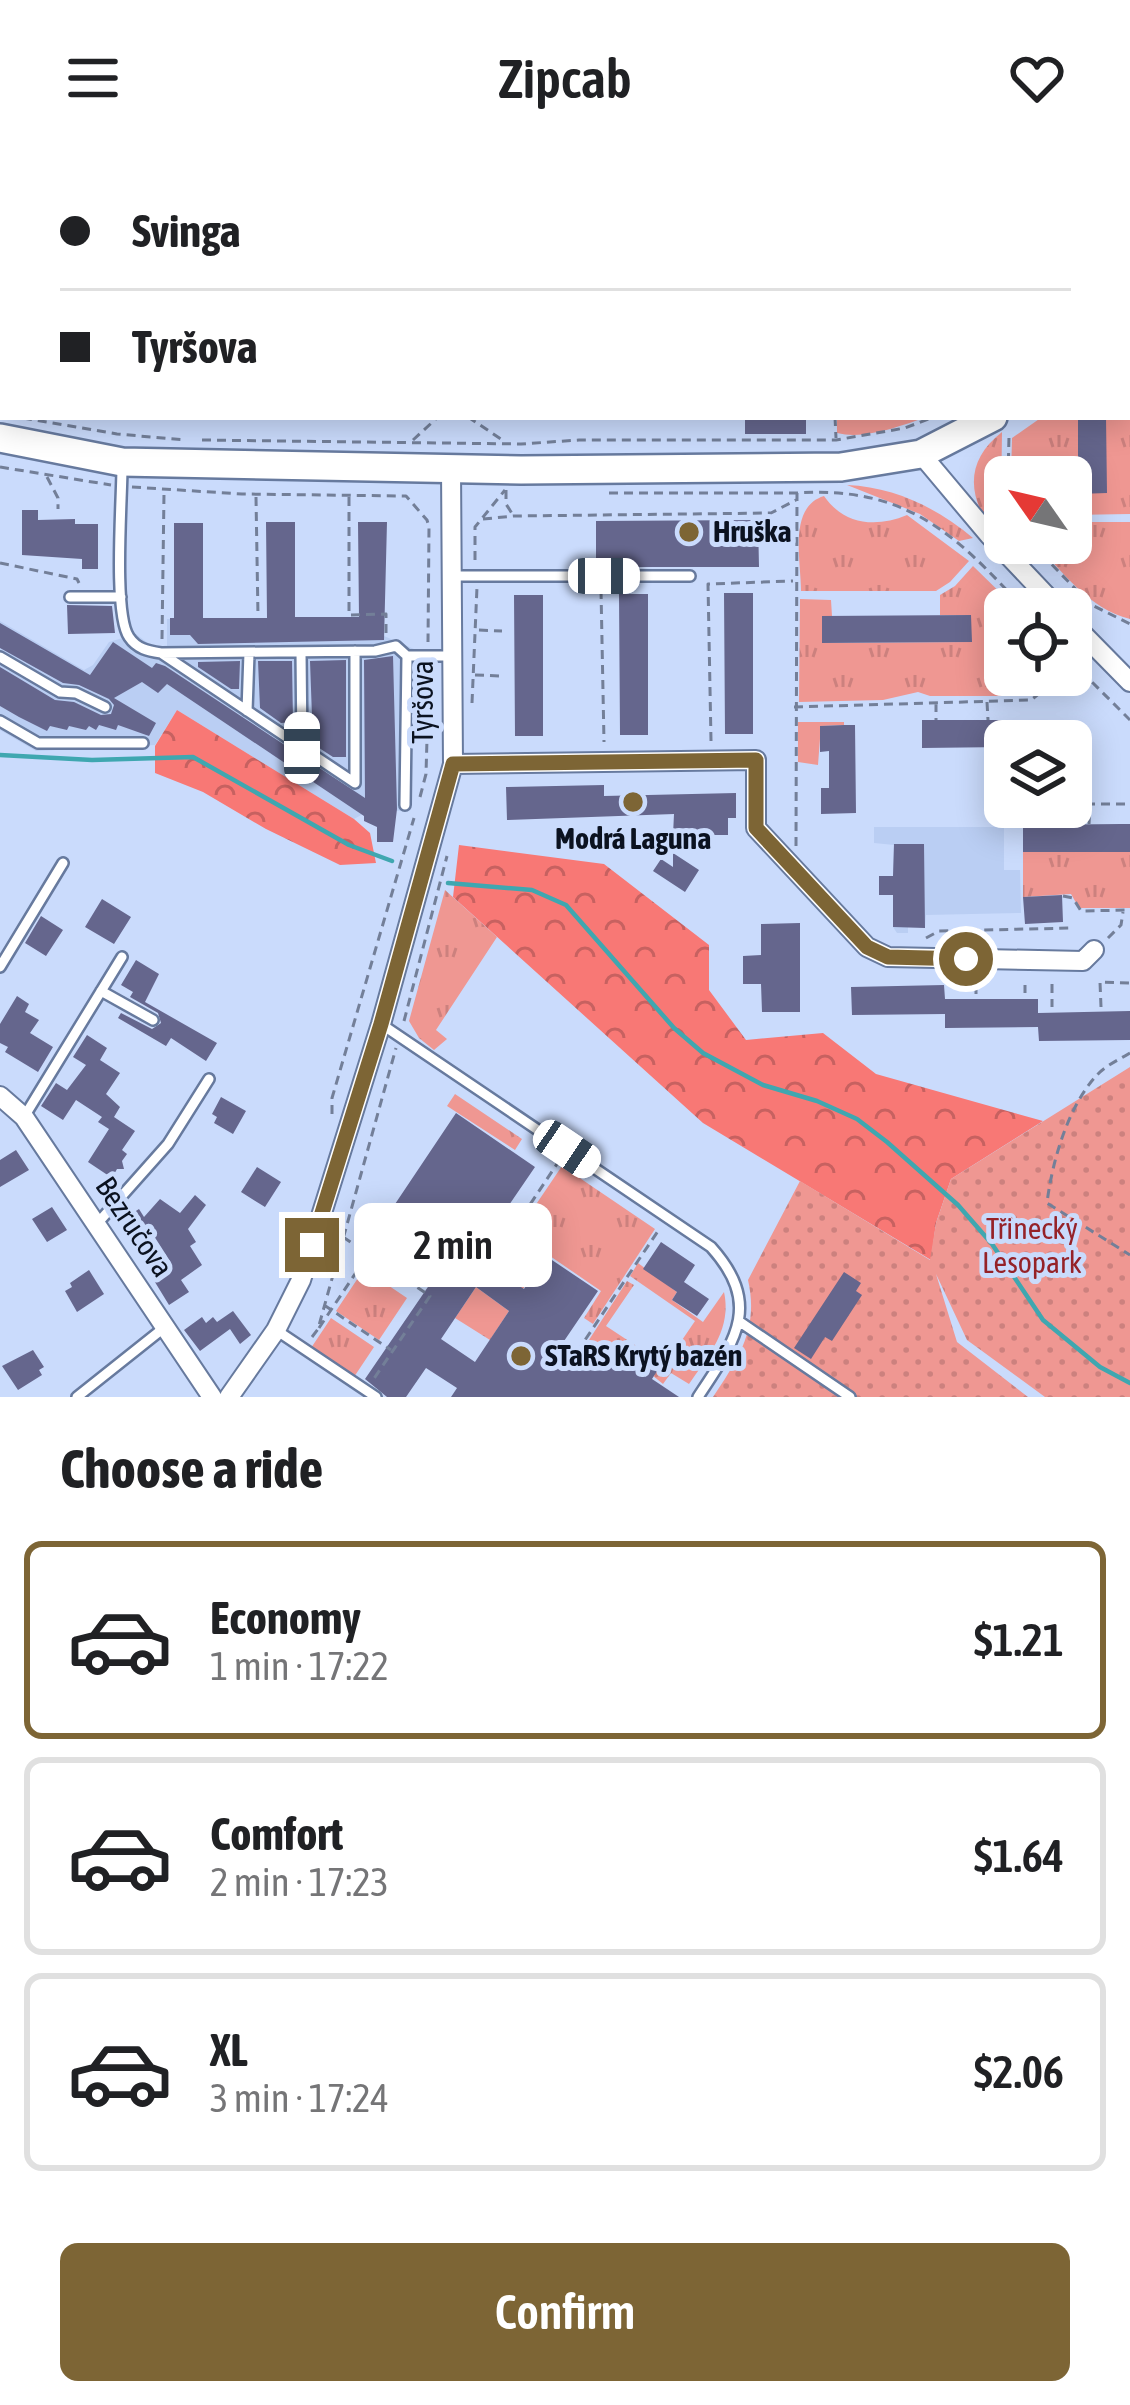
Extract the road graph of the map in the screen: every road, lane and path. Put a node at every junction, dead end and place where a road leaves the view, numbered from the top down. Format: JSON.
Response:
{"nodes":[{"id":1,"x":31,"y":420,"type":"edge"},
{"id":2,"x":436,"y":420,"type":"edge"},
{"id":3,"x":472,"y":420,"type":"edge"},
{"id":4,"x":835,"y":420,"type":"edge"},
{"id":5,"x":926,"y":420,"type":"edge"},
{"id":6,"x":1001,"y":427,"type":"edge"},
{"id":7,"x":0,"y":438,"type":"edge"},
{"id":8,"x":413,"y":440,"type":"junction"},
{"id":9,"x":836,"y":440,"type":"junction"},
{"id":10,"x":505,"y":442,"type":"junction"},
{"id":11,"x":921,"y":454,"type":"junction"},
{"id":12,"x":0,"y":467,"type":"edge"},
{"id":13,"x":451,"y":469,"type":"junction"},
{"id":14,"x":122,"y":474,"type":"junction"},
{"id":15,"x":46,"y":475,"type":"junction"},
{"id":16,"x":164,"y":491,"type":"junction"},
{"id":17,"x":256,"y":494,"type":"junction"},
{"id":18,"x":349,"y":495,"type":"junction"},
{"id":19,"x":796,"y":500,"type":"junction"},
{"id":20,"x":58,"y":509,"type":"dead end"},
{"id":21,"x":514,"y":515,"type":"junction"},
{"id":22,"x":483,"y":519,"type":"junction"},
{"id":23,"x":0,"y":563,"type":"edge"},
{"id":24,"x":1051,"y":564,"type":"edge"},
{"id":25,"x":453,"y":576,"type":"junction"},
{"id":26,"x":474,"y":576,"type":"junction"},
{"id":27,"x":690,"y":576,"type":"dead end"},
{"id":28,"x":795,"y":580,"type":"junction"},
{"id":29,"x":601,"y":587,"type":"dead end"},
{"id":30,"x":1005,"y":588,"type":"edge"},
{"id":31,"x":1040,"y":588,"type":"edge"},
{"id":32,"x":74,"y":597,"type":"joint"},
{"id":33,"x":121,"y":597,"type":"junction"},
{"id":34,"x":258,"y":616,"type":"dead end"},
{"id":35,"x":1128,"y":625,"type":"edge"},
{"id":36,"x":477,"y":630,"type":"junction"},
{"id":37,"x":502,"y":631,"type":"dead end"},
{"id":38,"x":1092,"y":643,"type":"edge"},
{"id":39,"x":386,"y":646,"type":"junction"},
{"id":40,"x":355,"y":651,"type":"junction"},
{"id":41,"x":249,"y":652,"type":"junction"},
{"id":42,"x":301,"y":652,"type":"junction"},
{"id":43,"x":161,"y":653,"type":"junction"},
{"id":44,"x":407,"y":656,"type":"junction"},
{"id":45,"x":428,"y":656,"type":"junction"},
{"id":46,"x":452,"y":656,"type":"junction"},
{"id":47,"x":0,"y":657,"type":"edge"},
{"id":48,"x":474,"y":675,"type":"junction"},
{"id":49,"x":502,"y":676,"type":"dead end"},
{"id":50,"x":1130,"y":682,"type":"edge"},
{"id":51,"x":1092,"y":683,"type":"edge"},
{"id":52,"x":1040,"y":696,"type":"edge"},
{"id":53,"x":987,"y":700,"type":"junction"},
{"id":54,"x":936,"y":701,"type":"junction"},
{"id":55,"x":794,"y":706,"type":"junction"},
{"id":56,"x":104,"y":707,"type":"dead end"},
{"id":57,"x":247,"y":711,"type":"junction"},
{"id":58,"x":471,"y":711,"type":"dead end"},
{"id":59,"x":936,"y":720,"type":"dead end"},
{"id":60,"x":988,"y":720,"type":"dead end"},
{"id":61,"x":1130,"y":720,"type":"edge"},
{"id":62,"x":0,"y":721,"type":"edge"},
{"id":63,"x":143,"y":743,"type":"dead end"},
{"id":64,"x":302,"y":748,"type":"junction"},
{"id":65,"x":711,"y":748,"type":"dead end"},
{"id":66,"x":604,"y":750,"type":"dead end"},
{"id":67,"x":453,"y":764,"type":"junction"},
{"id":68,"x":1092,"y":804,"type":"edge"},
{"id":69,"x":1130,"y":804,"type":"edge"},
{"id":70,"x":405,"y":805,"type":"dead end"},
{"id":71,"x":451,"y":842,"type":"dead end"},
{"id":72,"x":798,"y":852,"type":"dead end"},
{"id":73,"x":63,"y":863,"type":"dead end"},
{"id":74,"x":1063,"y":896,"type":"dead end"},
{"id":75,"x":1127,"y":910,"type":"edge"},
{"id":76,"x":1072,"y":928,"type":"dead end"},
{"id":77,"x":919,"y":946,"type":"dead end"},
{"id":78,"x":1094,"y":950,"type":"joint"},
{"id":79,"x":122,"y":957,"type":"dead end"},
{"id":80,"x":0,"y":968,"type":"edge"},
{"id":81,"x":976,"y":983,"type":"dead end"},
{"id":82,"x":1130,"y":983,"type":"edge"},
{"id":83,"x":1052,"y":984,"type":"dead end"},
{"id":84,"x":1024,"y":985,"type":"dead end"},
{"id":85,"x":101,"y":991,"type":"junction"},
{"id":86,"x":1025,"y":993,"type":"dead end"},
{"id":87,"x":976,"y":994,"type":"dead end"},
{"id":88,"x":1052,"y":1007,"type":"dead end"},
{"id":89,"x":1101,"y":1007,"type":"dead end"},
{"id":90,"x":153,"y":1021,"type":"dead end"},
{"id":91,"x":381,"y":1024,"type":"junction"},
{"id":92,"x":400,"y":1036,"type":"junction"},
{"id":93,"x":1130,"y":1053,"type":"edge"},
{"id":94,"x":209,"y":1079,"type":"dead end"},
{"id":95,"x":0,"y":1096,"type":"edge"},
{"id":96,"x":24,"y":1117,"type":"junction"},
{"id":97,"x":344,"y":1142,"type":"junction"},
{"id":98,"x":567,"y":1149,"type":"junction"},
{"id":99,"x":669,"y":1218,"type":"junction"},
{"id":100,"x":96,"y":1225,"type":"junction"},
{"id":101,"x":342,"y":1236,"type":"junction"},
{"id":102,"x":369,"y":1254,"type":"junction"},
{"id":103,"x":497,"y":1254,"type":"dead end"},
{"id":104,"x":1130,"y":1255,"type":"edge"},
{"id":105,"x":323,"y":1305,"type":"junction"},
{"id":106,"x":331,"y":1310,"type":"junction"},
{"id":107,"x":740,"y":1322,"type":"junction"},
{"id":108,"x":165,"y":1328,"type":"junction"},
{"id":109,"x":317,"y":1329,"type":"junction"},
{"id":110,"x":276,"y":1330,"type":"junction"},
{"id":111,"x":308,"y":1344,"type":"dead end"},
{"id":112,"x":392,"y":1352,"type":"junction"},
{"id":113,"x":578,"y":1352,"type":"dead end"},
{"id":114,"x":371,"y":1394,"type":"edge"},
{"id":115,"x":77,"y":1397,"type":"edge"},
{"id":116,"x":212,"y":1397,"type":"edge"},
{"id":117,"x":229,"y":1397,"type":"edge"},
{"id":118,"x":698,"y":1397,"type":"edge"},
{"id":119,"x":850,"y":1397,"type":"edge"}],
"edges":[{"from":1,"to":8,"type":"path"},
{"from":2,"to":8,"type":"path"},
{"from":3,"to":10,"type":"path"},
{"from":4,"to":9,"type":"path"},
{"from":5,"to":9,"type":"path"},
{"from":6,"to":11,"type":"street"},
{"from":7,"to":14,"type":"street"},
{"from":8,"to":10,"type":"path"},
{"from":9,"to":10,"type":"path"},
{"from":11,"to":13,"type":"street"},
{"from":11,"to":31,"type":"street"},
{"from":12,"to":15,"type":"path"},
{"from":13,"to":14,"type":"street"},
{"from":13,"to":25,"type":"street","name":"Tyršova"},
{"from":14,"to":15,"type":"path"},
{"from":14,"to":16,"type":"path"},
{"from":14,"to":33,"type":"lane"},
{"from":15,"to":20,"type":"path"},
{"from":16,"to":17,"type":"path"},
{"from":16,"to":43,"type":"path"},
{"from":17,"to":18,"type":"path"},
{"from":17,"to":34,"type":"path"},
{"from":18,"to":39,"type":"path"},
{"from":18,"to":45,"type":"path"},
{"from":19,"to":21,"type":"path"},
{"from":19,"to":28,"type":"path"},
{"from":19,"to":30,"type":"path"},
{"from":21,"to":22,"type":"path"},
{"from":21,"to":22,"type":"path"},
{"from":22,"to":26,"type":"path"},
{"from":23,"to":32,"type":"path"},
{"from":24,"to":35,"type":"path"},
{"from":25,"to":26,"type":"lane"},
{"from":25,"to":46,"type":"street","name":"Tyršova"},
{"from":26,"to":27,"type":"lane"},
{"from":26,"to":36,"type":"path"},
{"from":28,"to":55,"type":"path"},
{"from":28,"to":65,"type":"path"},
{"from":29,"to":66,"type":"path"},
{"from":32,"to":33,"type":"lane"},
{"from":33,"to":43,"type":"lane"},
{"from":36,"to":37,"type":"path"},
{"from":36,"to":48,"type":"path"},
{"from":38,"to":50,"type":"street"},
{"from":39,"to":40,"type":"lane"},
{"from":39,"to":44,"type":"lane"},
{"from":40,"to":42,"type":"lane"},
{"from":40,"to":64,"type":"lane"},
{"from":41,"to":42,"type":"lane"},
{"from":41,"to":43,"type":"lane"},
{"from":41,"to":57,"type":"lane"},
{"from":42,"to":64,"type":"lane"},
{"from":43,"to":57,"type":"lane"},
{"from":44,"to":45,"type":"lane"},
{"from":44,"to":70,"type":"lane"},
{"from":45,"to":46,"type":"lane"},
{"from":45,"to":97,"type":"path"},
{"from":46,"to":67,"type":"street","name":"Tyršova"},
{"from":47,"to":56,"type":"lane"},
{"from":48,"to":49,"type":"path"},
{"from":48,"to":58,"type":"path"},
{"from":51,"to":61,"type":"path"},
{"from":52,"to":53,"type":"path"},
{"from":53,"to":54,"type":"path"},
{"from":53,"to":60,"type":"path"},
{"from":54,"to":55,"type":"path"},
{"from":54,"to":59,"type":"path"},
{"from":55,"to":72,"type":"path"},
{"from":57,"to":64,"type":"lane"},
{"from":62,"to":63,"type":"lane"},
{"from":67,"to":78,"type":"street"},
{"from":67,"to":91,"type":"street","name":"Tyršova"},
{"from":68,"to":69,"type":"path"},
{"from":71,"to":92,"type":"path"},
{"from":73,"to":80,"type":"lane"},
{"from":74,"to":75,"type":"path"},
{"from":75,"to":78,"type":"path"},
{"from":76,"to":77,"type":"path"},
{"from":79,"to":85,"type":"lane"},
{"from":81,"to":87,"type":"path"},
{"from":82,"to":89,"type":"path"},
{"from":83,"to":88,"type":"path"},
{"from":84,"to":86,"type":"path"},
{"from":85,"to":90,"type":"lane"},
{"from":85,"to":96,"type":"lane"},
{"from":91,"to":92,"type":"lane"},
{"from":91,"to":97,"type":"street","name":"Tyršova"},
{"from":92,"to":98,"type":"lane"},
{"from":92,"to":101,"type":"path"},
{"from":93,"to":104,"type":"path"},
{"from":94,"to":100,"type":"lane"},
{"from":95,"to":96,"type":"street","name":"Bezručova"},
{"from":96,"to":100,"type":"street","name":"Bezručova"},
{"from":97,"to":110,"type":"street","name":"Tyršova"},
{"from":98,"to":99,"type":"lane"},
{"from":98,"to":103,"type":"path"},
{"from":99,"to":107,"type":"lane"},
{"from":99,"to":113,"type":"path"},
{"from":100,"to":108,"type":"street","name":"Bezručova"},
{"from":101,"to":102,"type":"path"},
{"from":101,"to":105,"type":"path"},
{"from":102,"to":106,"type":"path"},
{"from":102,"to":112,"type":"path"},
{"from":105,"to":106,"type":"path"},
{"from":105,"to":109,"type":"path"},
{"from":106,"to":109,"type":"path"},
{"from":106,"to":112,"type":"path"},
{"from":107,"to":118,"type":"lane"},
{"from":107,"to":119,"type":"lane"},
{"from":108,"to":115,"type":"lane"},
{"from":108,"to":116,"type":"street","name":"Bezručova"},
{"from":109,"to":111,"type":"path"},
{"from":110,"to":114,"type":"lane"},
{"from":110,"to":117,"type":"street","name":"Tyršova"},
{"from":112,"to":114,"type":"path"}]}
